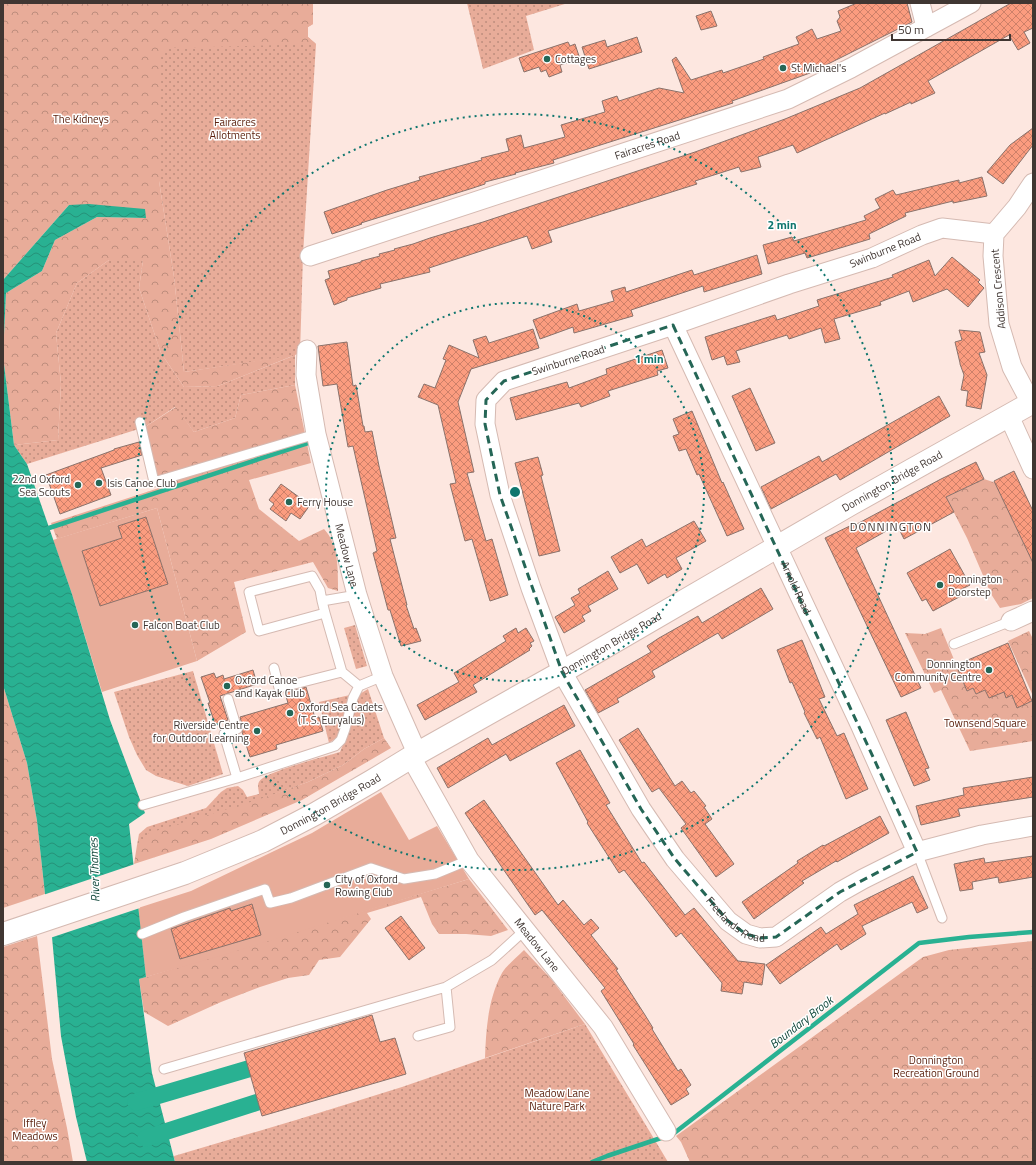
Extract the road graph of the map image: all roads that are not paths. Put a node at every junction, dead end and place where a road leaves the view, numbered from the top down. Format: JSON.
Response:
{"nodes":[{"id":1,"x":920,"y":3,"type":"edge"},
{"id":2,"x":971,"y":3,"type":"edge"},
{"id":3,"x":926,"y":27,"type":"junction"},
{"id":4,"x":1033,"y":183,"type":"edge"},
{"id":5,"x":994,"y":234,"type":"junction"},
{"id":6,"x":310,"y":256,"type":"dead end"},
{"id":7,"x":673,"y":325,"type":"junction"},
{"id":8,"x":307,"y":350,"type":"dead end"},
{"id":9,"x":1032,"y":403,"type":"edge"},
{"id":10,"x":1009,"y":416,"type":"junction"},
{"id":11,"x":140,"y":422,"type":"dead end"},
{"id":12,"x":316,"y":434,"type":"junction"},
{"id":13,"x":1033,"y":469,"type":"edge"},
{"id":14,"x":777,"y":548,"type":"junction"},
{"id":15,"x":357,"y":595,"type":"junction"},
{"id":16,"x":322,"y":601,"type":"junction"},
{"id":17,"x":1033,"y":611,"type":"edge"},
{"id":18,"x":325,"y":613,"type":"junction"},
{"id":19,"x":1011,"y":621,"type":"joint"},
{"id":20,"x":954,"y":644,"type":"dead end"},
{"id":21,"x":274,"y":668,"type":"dead end"},
{"id":22,"x":342,"y":672,"type":"junction"},
{"id":23,"x":562,"y":672,"type":"junction"},
{"id":24,"x":383,"y":676,"type":"junction"},
{"id":25,"x":359,"y":686,"type":"junction"},
{"id":26,"x":228,"y":699,"type":"dead end"},
{"id":27,"x":415,"y":755,"type":"junction"},
{"id":28,"x":237,"y":778,"type":"junction"},
{"id":29,"x":143,"y":805,"type":"dead end"},
{"id":30,"x":1033,"y":826,"type":"edge"},
{"id":31,"x":917,"y":852,"type":"junction"},
{"id":32,"x":468,"y":860,"type":"junction"},
{"id":33,"x":942,"y":918,"type":"dead end"},
{"id":34,"x":525,"y":930,"type":"junction"},
{"id":35,"x":4,"y":934,"type":"edge"},
{"id":36,"x":142,"y":934,"type":"dead end"},
{"id":37,"x":446,"y":987,"type":"junction"},
{"id":38,"x":418,"y":1036,"type":"dead end"},
{"id":39,"x":164,"y":1068,"type":"dead end"},
{"id":40,"x":666,"y":1131,"type":"dead end"}],
"edges":[{"from":1,"to":3,"type":"street"},
{"from":2,"to":3,"type":"street","name":"Fairacres Road"},
{"from":3,"to":6,"type":"street","name":"Fairacres Road"},
{"from":4,"to":5,"type":"street","name":"Addison Crescent"},
{"from":5,"to":7,"type":"street","name":"Swinburne Road"},
{"from":5,"to":9,"type":"street","name":"Addison Crescent"},
{"from":7,"to":14,"type":"street","name":"Arnold Road"},
{"from":7,"to":23,"type":"street","name":"Swinburne Road"},
{"from":8,"to":12,"type":"street","name":"Meadow Lane"},
{"from":9,"to":10,"type":"main road","name":"Donnington Bridge Road"},
{"from":10,"to":13,"type":"street"},
{"from":10,"to":14,"type":"main road","name":"Donnington Bridge Road"},
{"from":11,"to":12,"type":"lane"},
{"from":12,"to":15,"type":"street","name":"Meadow Lane"},
{"from":14,"to":23,"type":"main road","name":"Donnington Bridge Road"},
{"from":14,"to":31,"type":"street","name":"Arnold Road"},
{"from":15,"to":16,"type":"lane"},
{"from":15,"to":24,"type":"street","name":"Meadow Lane"},
{"from":16,"to":18,"type":"lane"},
{"from":16,"to":18,"type":"lane"},
{"from":17,"to":19,"type":"street"},
{"from":18,"to":22,"type":"lane"},
{"from":19,"to":20,"type":"lane"},
{"from":21,"to":22,"type":"lane"},
{"from":22,"to":25,"type":"lane"},
{"from":23,"to":27,"type":"main road","name":"Donnington Bridge Road"},
{"from":23,"to":31,"type":"street","name":"Freelands Road"},
{"from":24,"to":25,"type":"lane"},
{"from":24,"to":27,"type":"street","name":"Meadow Lane"},
{"from":25,"to":28,"type":"lane"},
{"from":26,"to":28,"type":"lane"},
{"from":27,"to":32,"type":"street","name":"Meadow Lane"},
{"from":27,"to":35,"type":"main road","name":"Donnington Bridge Road"},
{"from":28,"to":29,"type":"lane"},
{"from":30,"to":31,"type":"street","name":"Freelands Road"},
{"from":31,"to":33,"type":"lane"},
{"from":32,"to":34,"type":"street","name":"Meadow Lane"},
{"from":32,"to":36,"type":"lane"},
{"from":34,"to":37,"type":"lane"},
{"from":34,"to":40,"type":"street","name":"Meadow Lane"},
{"from":37,"to":38,"type":"lane"},
{"from":37,"to":39,"type":"lane"}]}
